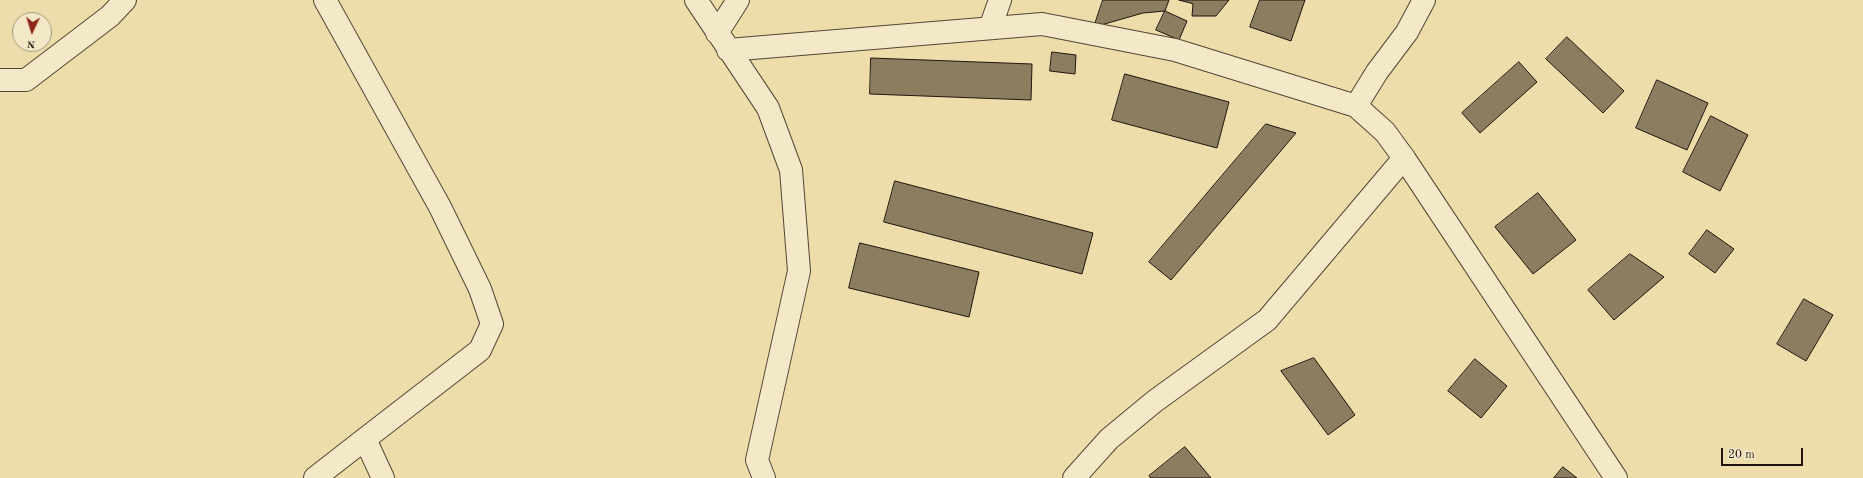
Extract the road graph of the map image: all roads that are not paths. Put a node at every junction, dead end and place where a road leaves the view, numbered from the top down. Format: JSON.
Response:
{"nodes":[{"id":1,"x":125,"y":0,"type":"edge"},
{"id":2,"x":325,"y":0,"type":"edge"},
{"id":3,"x":696,"y":0,"type":"edge"},
{"id":4,"x":738,"y":0,"type":"edge"},
{"id":5,"x":1000,"y":0,"type":"edge"},
{"id":6,"x":1424,"y":0,"type":"edge"},
{"id":7,"x":990,"y":28,"type":"junction"},
{"id":8,"x":723,"y":41,"type":"junction"},
{"id":9,"x":0,"y":80,"type":"edge"},
{"id":10,"x":1356,"y":106,"type":"junction"},
{"id":11,"x":1404,"y":158,"type":"junction"},
{"id":12,"x":365,"y":439,"type":"junction"},
{"id":13,"x":315,"y":478,"type":"edge"},
{"id":14,"x":383,"y":478,"type":"edge"},
{"id":15,"x":764,"y":478,"type":"edge"},
{"id":16,"x":1074,"y":478,"type":"edge"},
{"id":17,"x":1616,"y":478,"type":"edge"}],
"edges":[{"from":1,"to":9,"type":"street"},
{"from":2,"to":12,"type":"street"},
{"from":3,"to":8,"type":"street"},
{"from":4,"to":8,"type":"street"},
{"from":5,"to":7,"type":"street"},
{"from":6,"to":10,"type":"street"},
{"from":7,"to":8,"type":"street"},
{"from":7,"to":10,"type":"street"},
{"from":8,"to":15,"type":"street"},
{"from":10,"to":11,"type":"street"},
{"from":11,"to":16,"type":"street"},
{"from":11,"to":17,"type":"street"},
{"from":12,"to":13,"type":"street"},
{"from":12,"to":14,"type":"street"}]}
